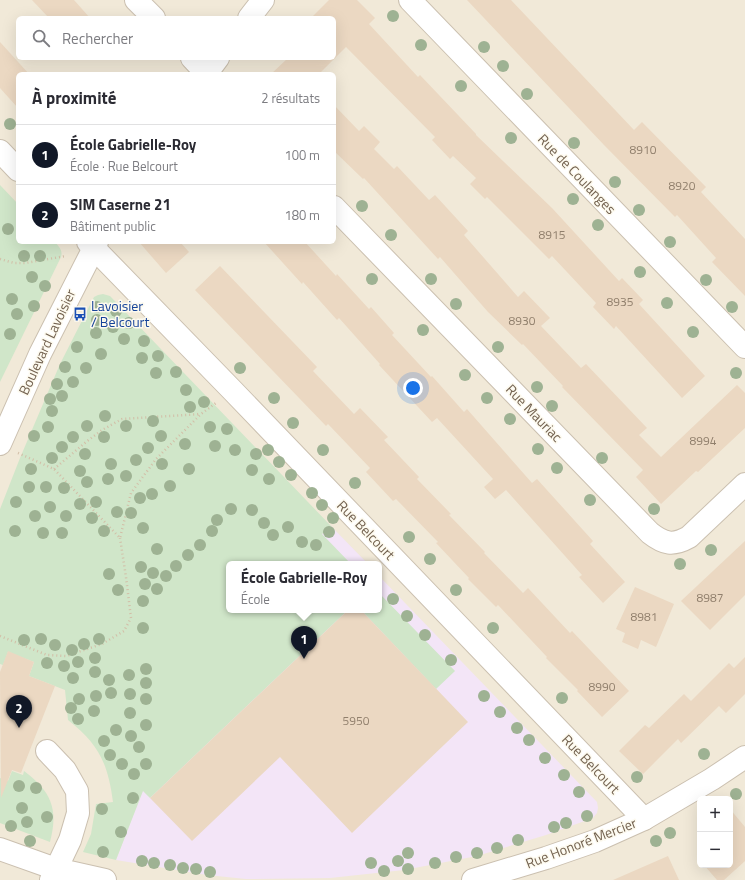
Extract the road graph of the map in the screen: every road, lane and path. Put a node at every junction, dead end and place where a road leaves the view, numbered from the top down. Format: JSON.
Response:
{"nodes":[{"id":1,"x":136,"y":0,"type":"edge"},
{"id":2,"x":263,"y":0,"type":"edge"},
{"id":3,"x":410,"y":0,"type":"edge"},
{"id":4,"x":152,"y":16,"type":"edge"},
{"id":5,"x":251,"y":16,"type":"edge"},
{"id":6,"x":194,"y":60,"type":"edge"},
{"id":7,"x":216,"y":60,"type":"edge"},
{"id":8,"x":204,"y":72,"type":"edge"},
{"id":9,"x":208,"y":72,"type":"edge"},
{"id":10,"x":0,"y":151,"type":"edge"},
{"id":11,"x":16,"y":168,"type":"edge"},
{"id":12,"x":336,"y":209,"type":"edge"},
{"id":13,"x":93,"y":244,"type":"edge"},
{"id":14,"x":0,"y":259,"type":"edge"},
{"id":15,"x":745,"y":347,"type":"edge"},
{"id":16,"x":233,"y":391,"type":"junction"},
{"id":17,"x":201,"y":414,"type":"junction"},
{"id":18,"x":7,"y":448,"type":"edge"},
{"id":19,"x":54,"y":469,"type":"junction"},
{"id":20,"x":745,"y":484,"type":"edge"},
{"id":21,"x":120,"y":538,"type":"junction"},
{"id":22,"x":0,"y":636,"type":"edge"},
{"id":23,"x":47,"y":751,"type":"dead end"},
{"id":24,"x":745,"y":757,"type":"edge"},
{"id":25,"x":644,"y":819,"type":"junction"},
{"id":26,"x":0,"y":849,"type":"edge"},
{"id":27,"x":54,"y":874,"type":"edge"},
{"id":28,"x":105,"y":880,"type":"edge"},
{"id":29,"x":473,"y":880,"type":"edge"}],
"edges":[{"from":1,"to":4,"type":"street"},
{"from":2,"to":5,"type":"street"},
{"from":3,"to":15,"type":"street","name":"Rue de Coulanges"},
{"from":6,"to":8,"type":"street"},
{"from":7,"to":9,"type":"street"},
{"from":10,"to":11,"type":"street"},
{"from":12,"to":20,"type":"street","name":"Rue Mauriac"},
{"from":13,"to":14,"type":"path"},
{"from":13,"to":16,"type":"street","name":"Rue Belcourt"},
{"from":13,"to":18,"type":"street","name":"Boulevard Lavoisier"},
{"from":16,"to":17,"type":"path"},
{"from":16,"to":25,"type":"street","name":"Rue Belcourt"},
{"from":17,"to":19,"type":"path"},
{"from":17,"to":21,"type":"path"},
{"from":18,"to":19,"type":"path"},
{"from":19,"to":21,"type":"path"},
{"from":21,"to":22,"type":"path"},
{"from":23,"to":27,"type":"street"},
{"from":24,"to":25,"type":"street","name":"Rue Honoré Mercier"},
{"from":25,"to":29,"type":"street","name":"Rue Honoré Mercier"},
{"from":26,"to":27,"type":"street"},
{"from":27,"to":28,"type":"street"}]}
